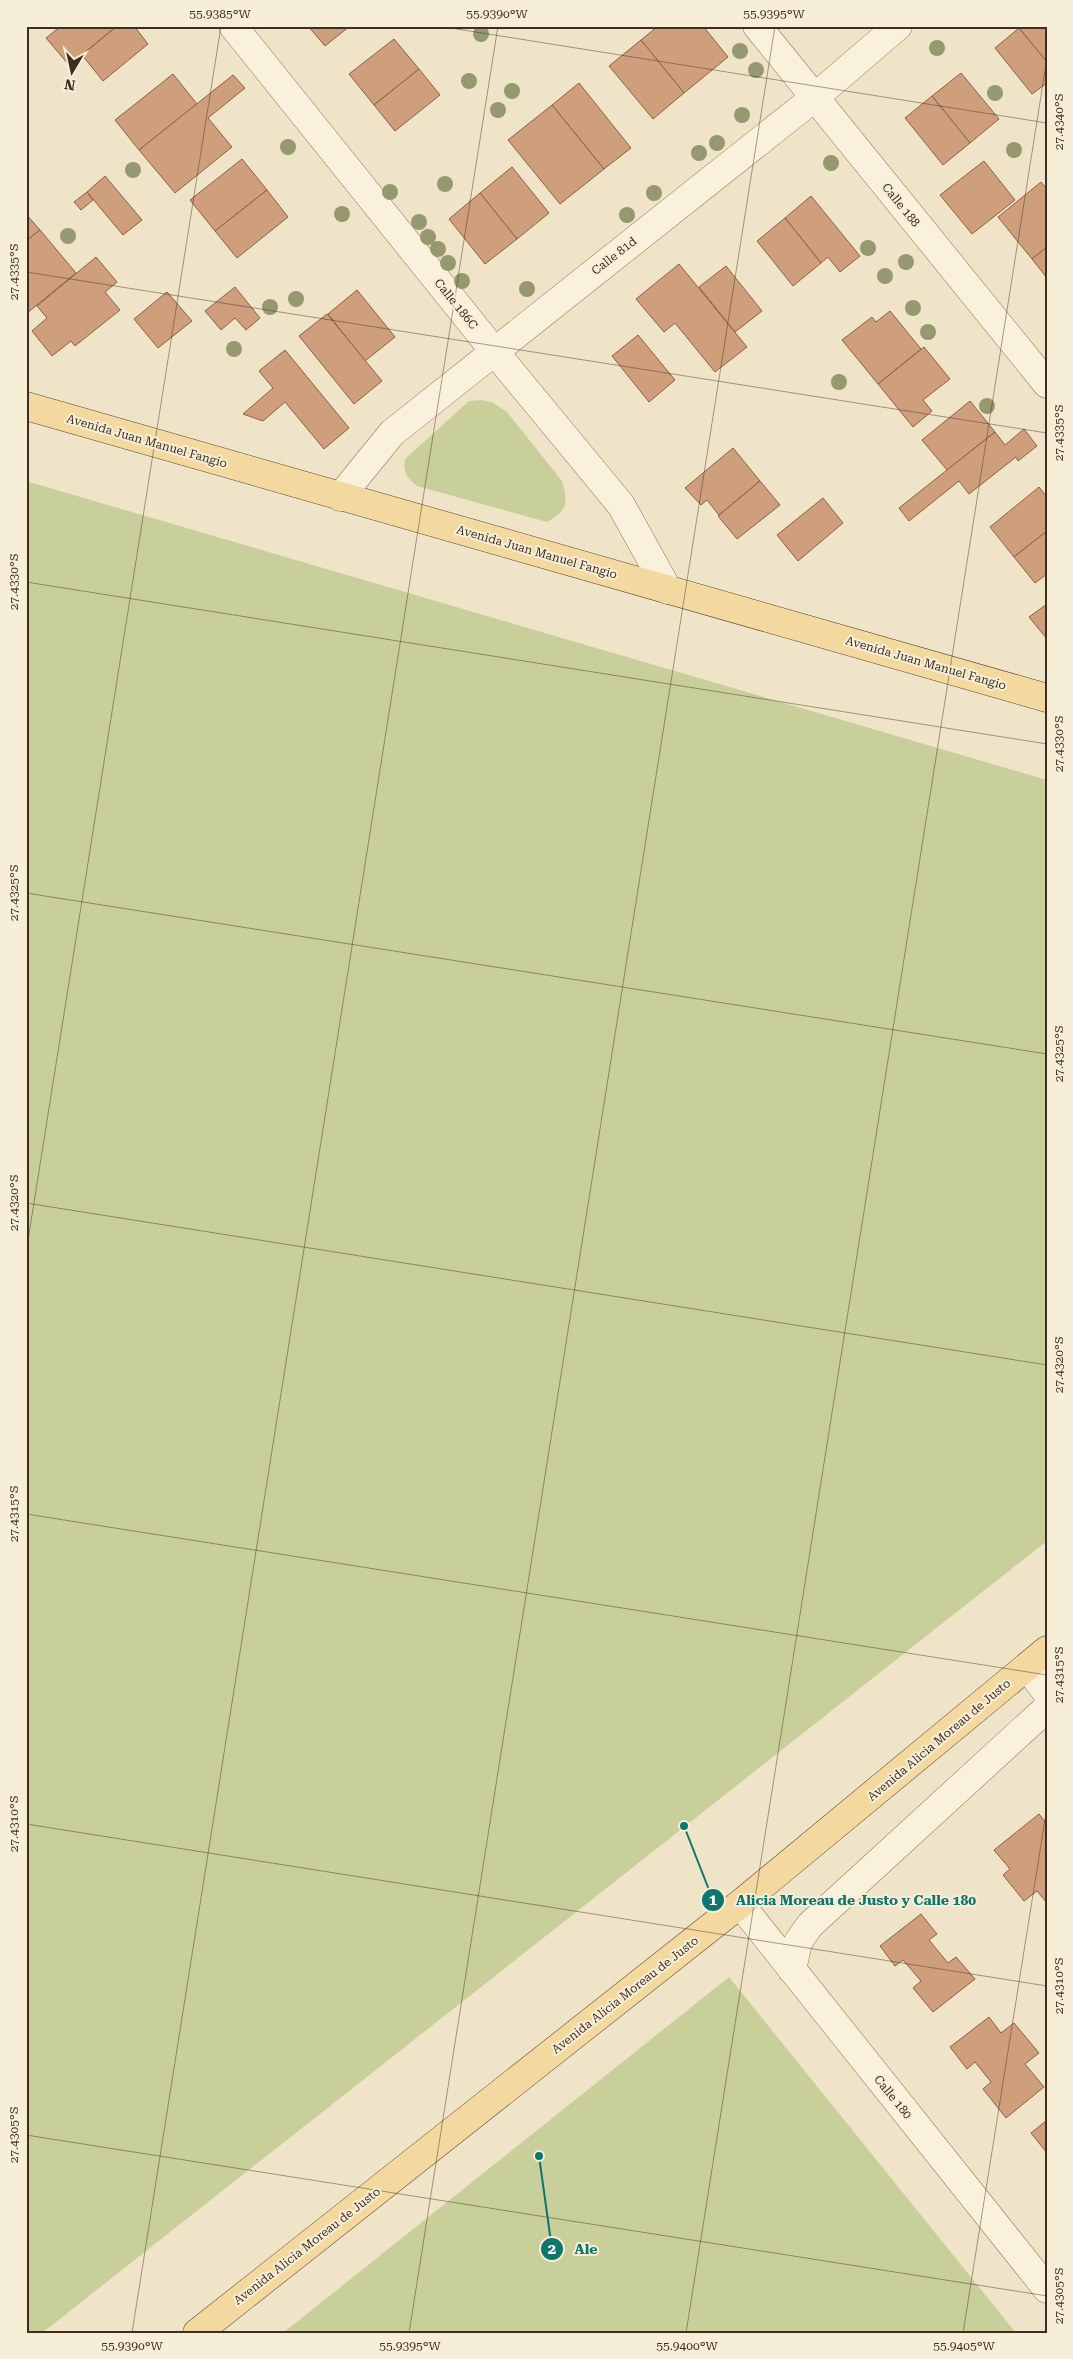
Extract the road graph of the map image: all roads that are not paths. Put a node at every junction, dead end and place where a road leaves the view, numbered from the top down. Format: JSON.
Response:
{"nodes":[{"id":1,"x":233,"y":26,"type":"edge"},
{"id":2,"x":757,"y":26,"type":"edge"},
{"id":3,"x":898,"y":26,"type":"edge"},
{"id":4,"x":814,"y":98,"type":"junction"},
{"id":5,"x":494,"y":351,"type":"junction"},
{"id":6,"x":1047,"y":384,"type":"edge"},
{"id":7,"x":26,"y":406,"type":"edge"},
{"id":8,"x":340,"y":497,"type":"junction"},
{"id":9,"x":668,"y":590,"type":"junction"},
{"id":10,"x":1047,"y":698,"type":"edge"},
{"id":11,"x":1037,"y":1658,"type":"edge"},
{"id":12,"x":1047,"y":1693,"type":"edge"},
{"id":13,"x":1047,"y":1708,"type":"edge"},
{"id":14,"x":740,"y":1904,"type":"junction"},
{"id":15,"x":792,"y":1970,"type":"junction"},
{"id":16,"x":1047,"y":2289,"type":"edge"},
{"id":17,"x":197,"y":2333,"type":"edge"}],
"edges":[{"from":1,"to":5,"type":"street","name":"Calle 186C"},
{"from":2,"to":4,"type":"street","name":"Calle 188"},
{"from":3,"to":4,"type":"street","name":"Calle 81d"},
{"from":4,"to":5,"type":"street","name":"Calle 81d"},
{"from":4,"to":6,"type":"street","name":"Calle 188"},
{"from":5,"to":8,"type":"street","name":"Calle 81d"},
{"from":5,"to":9,"type":"street","name":"Calle 186C"},
{"from":7,"to":8,"type":"main road","name":"Avenida Juan Manuel Fangio"},
{"from":8,"to":9,"type":"main road","name":"Avenida Juan Manuel Fangio"},
{"from":9,"to":10,"type":"main road","name":"Avenida Juan Manuel Fangio"},
{"from":11,"to":12,"type":"street"},
{"from":11,"to":14,"type":"main road","name":"Avenida Alicia Moreau de Justo"},
{"from":13,"to":15,"type":"street"},
{"from":14,"to":15,"type":"street","name":"Calle 180"},
{"from":14,"to":17,"type":"main road","name":"Avenida Alicia Moreau de Justo"},
{"from":15,"to":16,"type":"street","name":"Calle 180"}]}
